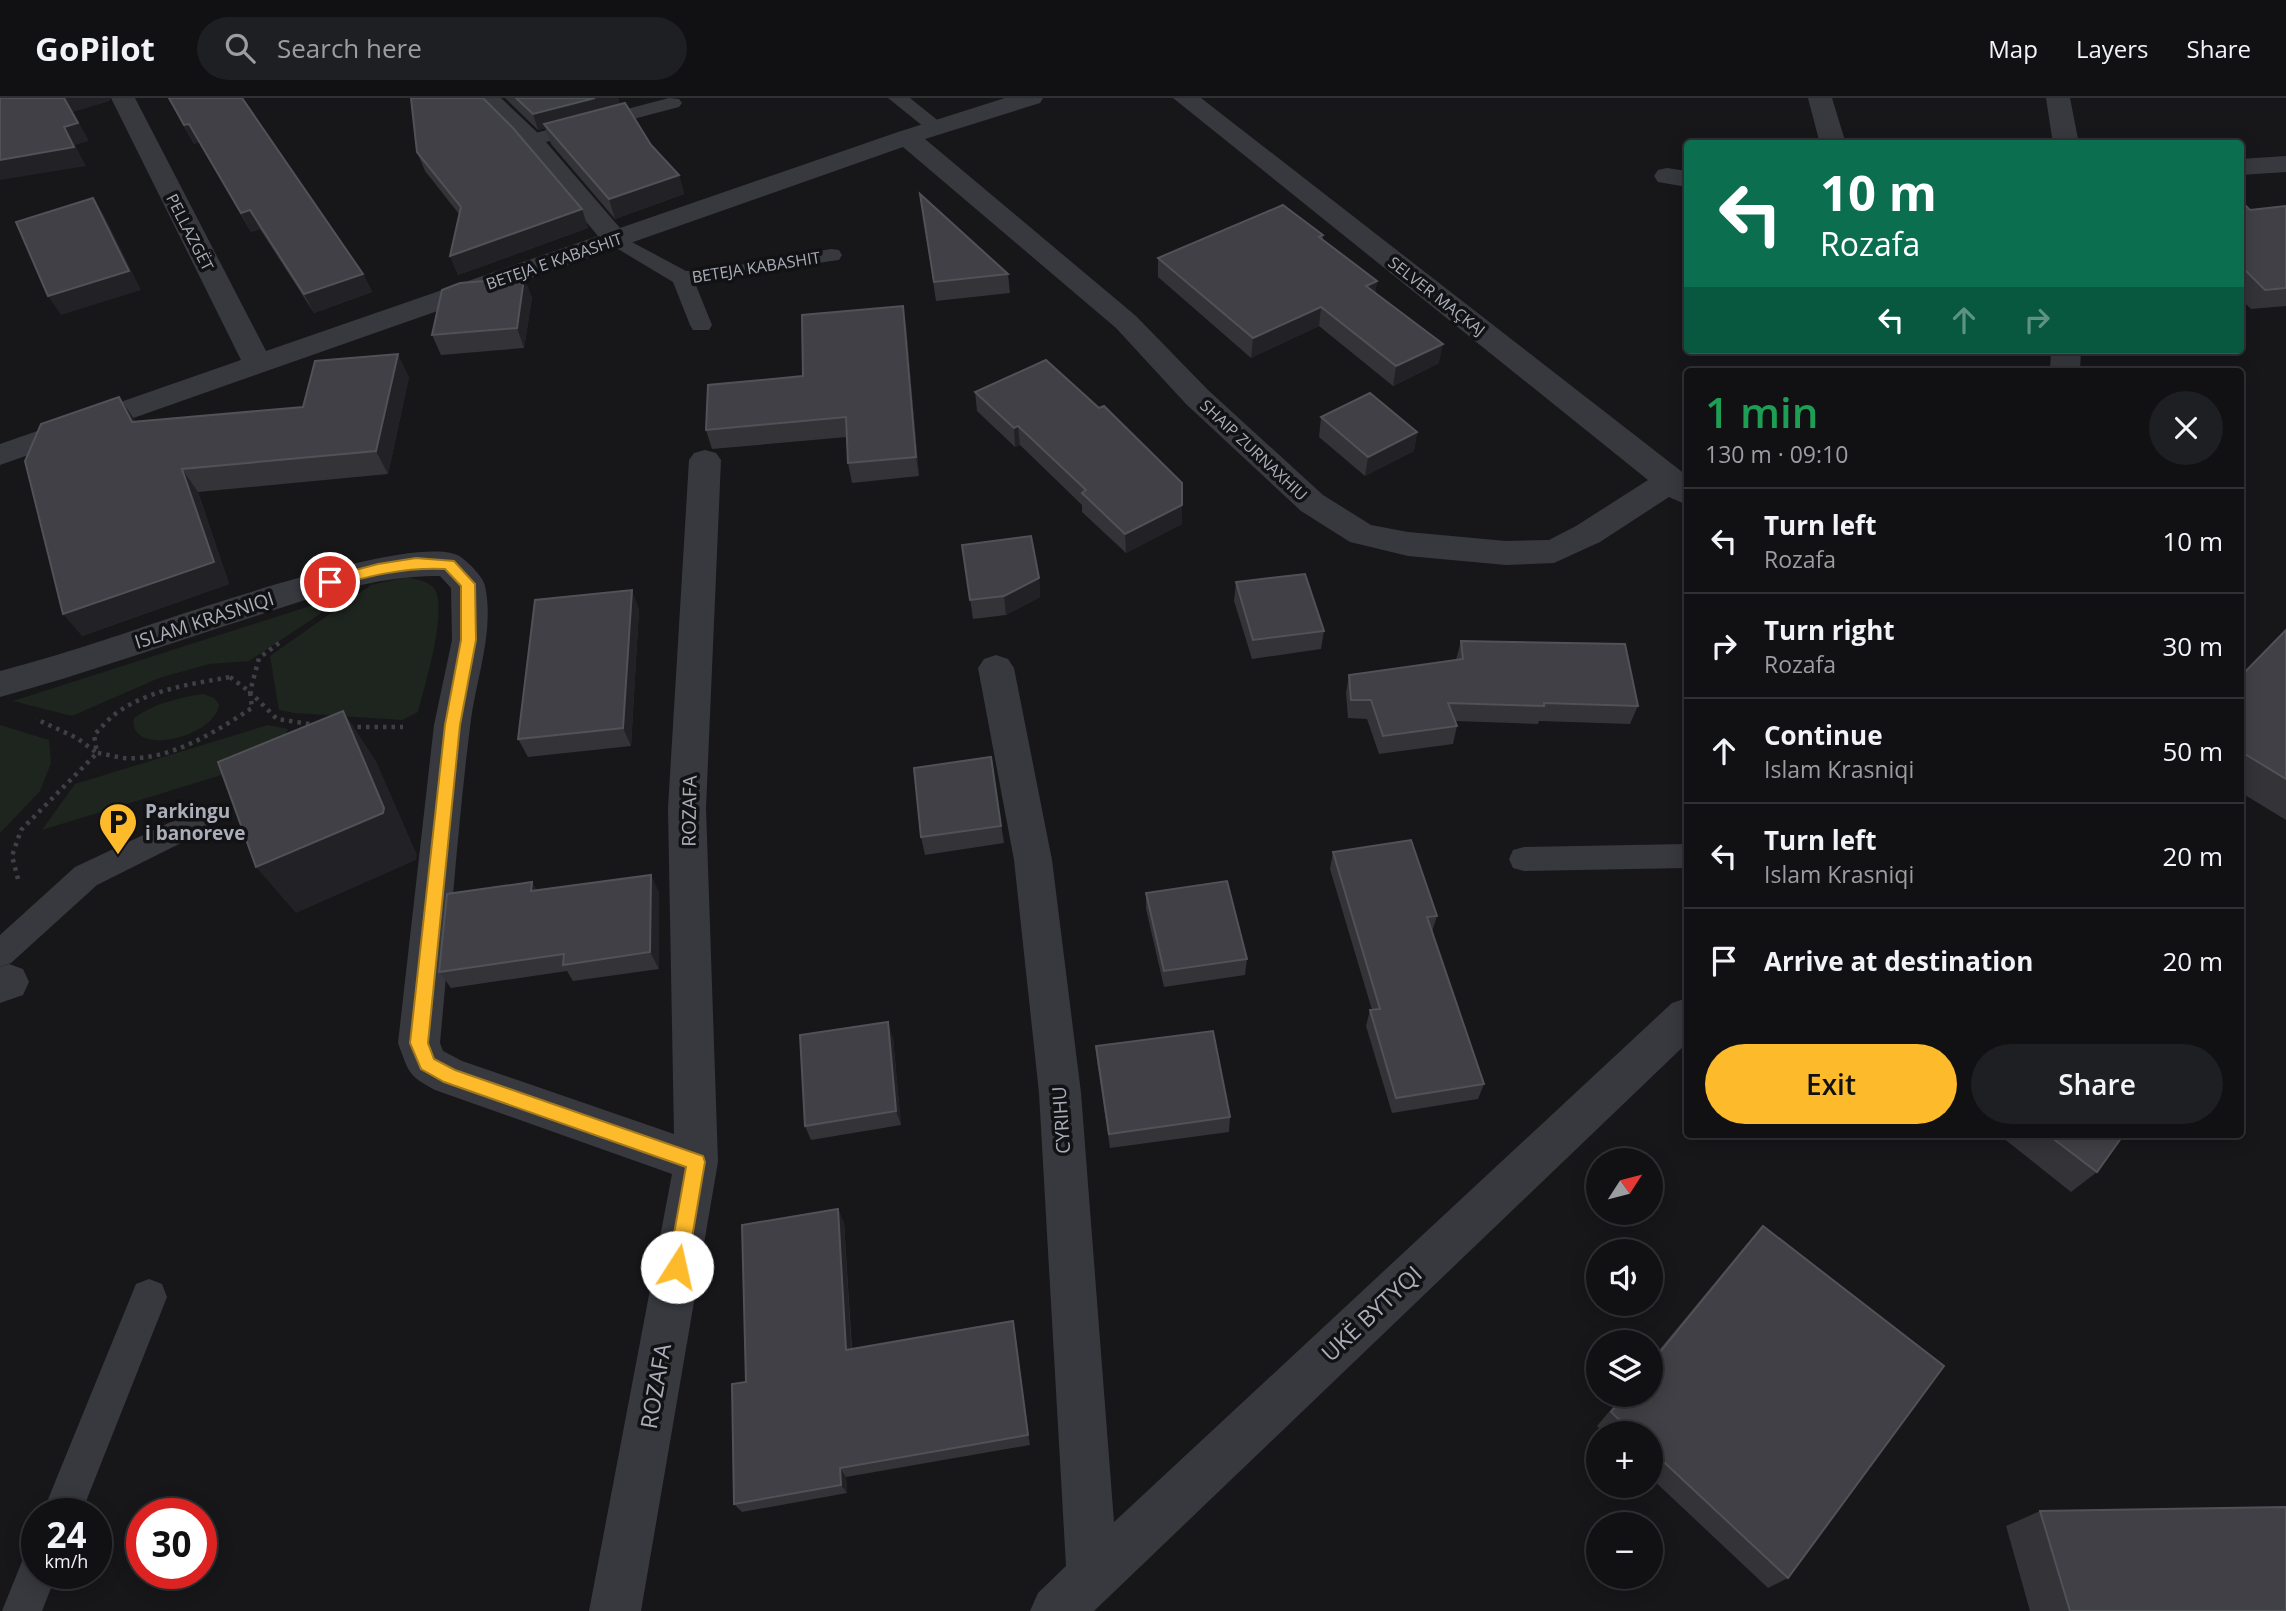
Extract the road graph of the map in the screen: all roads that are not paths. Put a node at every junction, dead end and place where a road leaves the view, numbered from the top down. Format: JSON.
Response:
{"nodes":[{"id":1,"x":123,"y":98,"type":"edge"},
{"id":2,"x":487,"y":98,"type":"edge"},
{"id":3,"x":898,"y":98,"type":"edge"},
{"id":4,"x":1031,"y":98,"type":"edge"},
{"id":5,"x":1185,"y":98,"type":"edge"},
{"id":6,"x":1820,"y":98,"type":"edge"},
{"id":7,"x":2059,"y":98,"type":"edge"},
{"id":8,"x":671,"y":103,"type":"dead end"},
{"id":9,"x":921,"y":132,"type":"junction"},
{"id":10,"x":531,"y":140,"type":"junction"},
{"id":11,"x":1832,"y":140,"type":"edge"},
{"id":12,"x":2065,"y":140,"type":"edge"},
{"id":13,"x":2286,"y":164,"type":"edge"},
{"id":14,"x":2244,"y":167,"type":"edge"},
{"id":15,"x":615,"y":239,"type":"junction"},
{"id":16,"x":831,"y":255,"type":"dead end"},
{"id":17,"x":682,"y":278,"type":"junction"},
{"id":18,"x":701,"y":325,"type":"dead end"},
{"id":19,"x":258,"y":365,"type":"junction"},
{"id":20,"x":0,"y":455,"type":"edge"},
{"id":21,"x":705,"y":460,"type":"dead end"},
{"id":22,"x":1678,"y":487,"type":"edge"},
{"id":23,"x":996,"y":668,"type":"dead end"},
{"id":24,"x":0,"y":684,"type":"edge"},
{"id":25,"x":205,"y":818,"type":"dead end"},
{"id":26,"x":1684,"y":856,"type":"edge"},
{"id":27,"x":1524,"y":859,"type":"dead end"},
{"id":28,"x":3,"y":974,"type":"edge"},
{"id":29,"x":1684,"y":1019,"type":"edge"},
{"id":30,"x":696,"y":1162,"type":"junction"},
{"id":31,"x":149,"y":1297,"type":"dead end"},
{"id":32,"x":67,"y":1498,"type":"edge"},
{"id":33,"x":1092,"y":1576,"type":"junction"},
{"id":34,"x":31,"y":1589,"type":"edge"},
{"id":35,"x":22,"y":1611,"type":"edge"},
{"id":36,"x":615,"y":1611,"type":"edge"},
{"id":37,"x":1056,"y":1611,"type":"edge"}],
"edges":[{"from":1,"to":19,"type":"street","name":"PELLAZGËT"},
{"from":2,"to":10,"type":"street"},
{"from":3,"to":9,"type":"lane"},
{"from":4,"to":9,"type":"street","name":"BETEJA E KABASHIT"},
{"from":5,"to":22,"type":"street","name":"SELVER MAÇKAJ"},
{"from":6,"to":11,"type":"street"},
{"from":7,"to":12,"type":"street"},
{"from":8,"to":10,"type":"lane"},
{"from":9,"to":15,"type":"street","name":"BETEJA E KABASHIT"},
{"from":9,"to":22,"type":"street","name":"SHAIP ZURNAXHIU"},
{"from":10,"to":15,"type":"street"},
{"from":13,"to":14,"type":"street"},
{"from":15,"to":17,"type":"lane","name":"BETEJA KABASHIT"},
{"from":15,"to":19,"type":"street","name":"BETEJA E KABASHIT"},
{"from":16,"to":17,"type":"lane","name":"BETEJA KABASHIT"},
{"from":17,"to":18,"type":"lane","name":"BETEJA KABASHIT"},
{"from":19,"to":20,"type":"street","name":"BETEJA E KABASHIT"},
{"from":21,"to":30,"type":"street","name":"ROZAFA"},
{"from":23,"to":33,"type":"street","name":"CYRIHU"},
{"from":24,"to":30,"type":"street","name":"ISLAM KRASNIQI"},
{"from":25,"to":28,"type":"lane"},
{"from":26,"to":27,"type":"lane"},
{"from":29,"to":33,"type":"street","name":"UKË BYTYQI"},
{"from":30,"to":36,"type":"street","name":"ROZAFA"},
{"from":31,"to":32,"type":"lane"},
{"from":33,"to":37,"type":"street","name":"UKË BYTYQI"},
{"from":34,"to":35,"type":"lane"}]}
